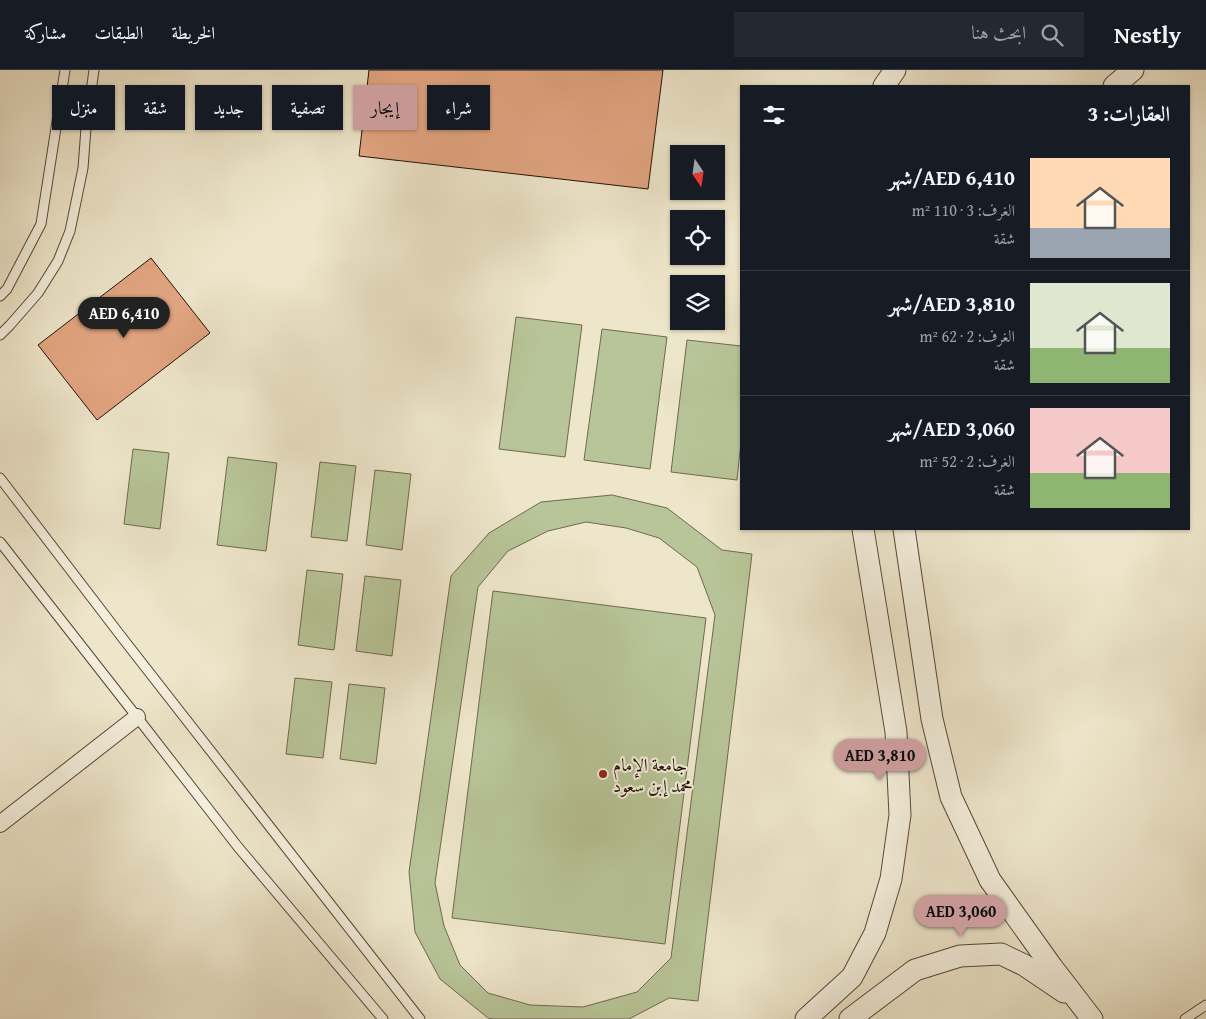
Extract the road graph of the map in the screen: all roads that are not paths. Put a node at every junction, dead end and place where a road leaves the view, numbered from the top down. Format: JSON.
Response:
{"nodes":[{"id":1,"x":65,"y":70,"type":"edge"},
{"id":2,"x":94,"y":70,"type":"edge"},
{"id":3,"x":895,"y":70,"type":"edge"},
{"id":4,"x":885,"y":85,"type":"edge"},
{"id":5,"x":0,"y":296,"type":"edge"},
{"id":6,"x":0,"y":335,"type":"edge"},
{"id":7,"x":0,"y":478,"type":"edge"},
{"id":8,"x":863,"y":530,"type":"edge"},
{"id":9,"x":904,"y":530,"type":"edge"},
{"id":10,"x":0,"y":542,"type":"edge"},
{"id":11,"x":137,"y":717,"type":"junction"},
{"id":12,"x":0,"y":824,"type":"edge"},
{"id":13,"x":1079,"y":1002,"type":"junction"},
{"id":14,"x":1206,"y":1005,"type":"edge"},
{"id":15,"x":383,"y":1019,"type":"edge"},
{"id":16,"x":420,"y":1019,"type":"edge"},
{"id":17,"x":806,"y":1019,"type":"edge"},
{"id":18,"x":850,"y":1019,"type":"edge"},
{"id":19,"x":1092,"y":1019,"type":"edge"},
{"id":20,"x":1185,"y":1019,"type":"edge"}],
"edges":[{"from":1,"to":5,"type":"lane"},
{"from":2,"to":6,"type":"lane"},
{"from":3,"to":4,"type":"street"},
{"from":7,"to":16,"type":"lane"},
{"from":8,"to":17,"type":"street"},
{"from":9,"to":13,"type":"street"},
{"from":10,"to":11,"type":"lane"},
{"from":11,"to":12,"type":"street"},
{"from":11,"to":15,"type":"lane"},
{"from":13,"to":18,"type":"street"},
{"from":13,"to":19,"type":"street"},
{"from":14,"to":20,"type":"lane"}]}
